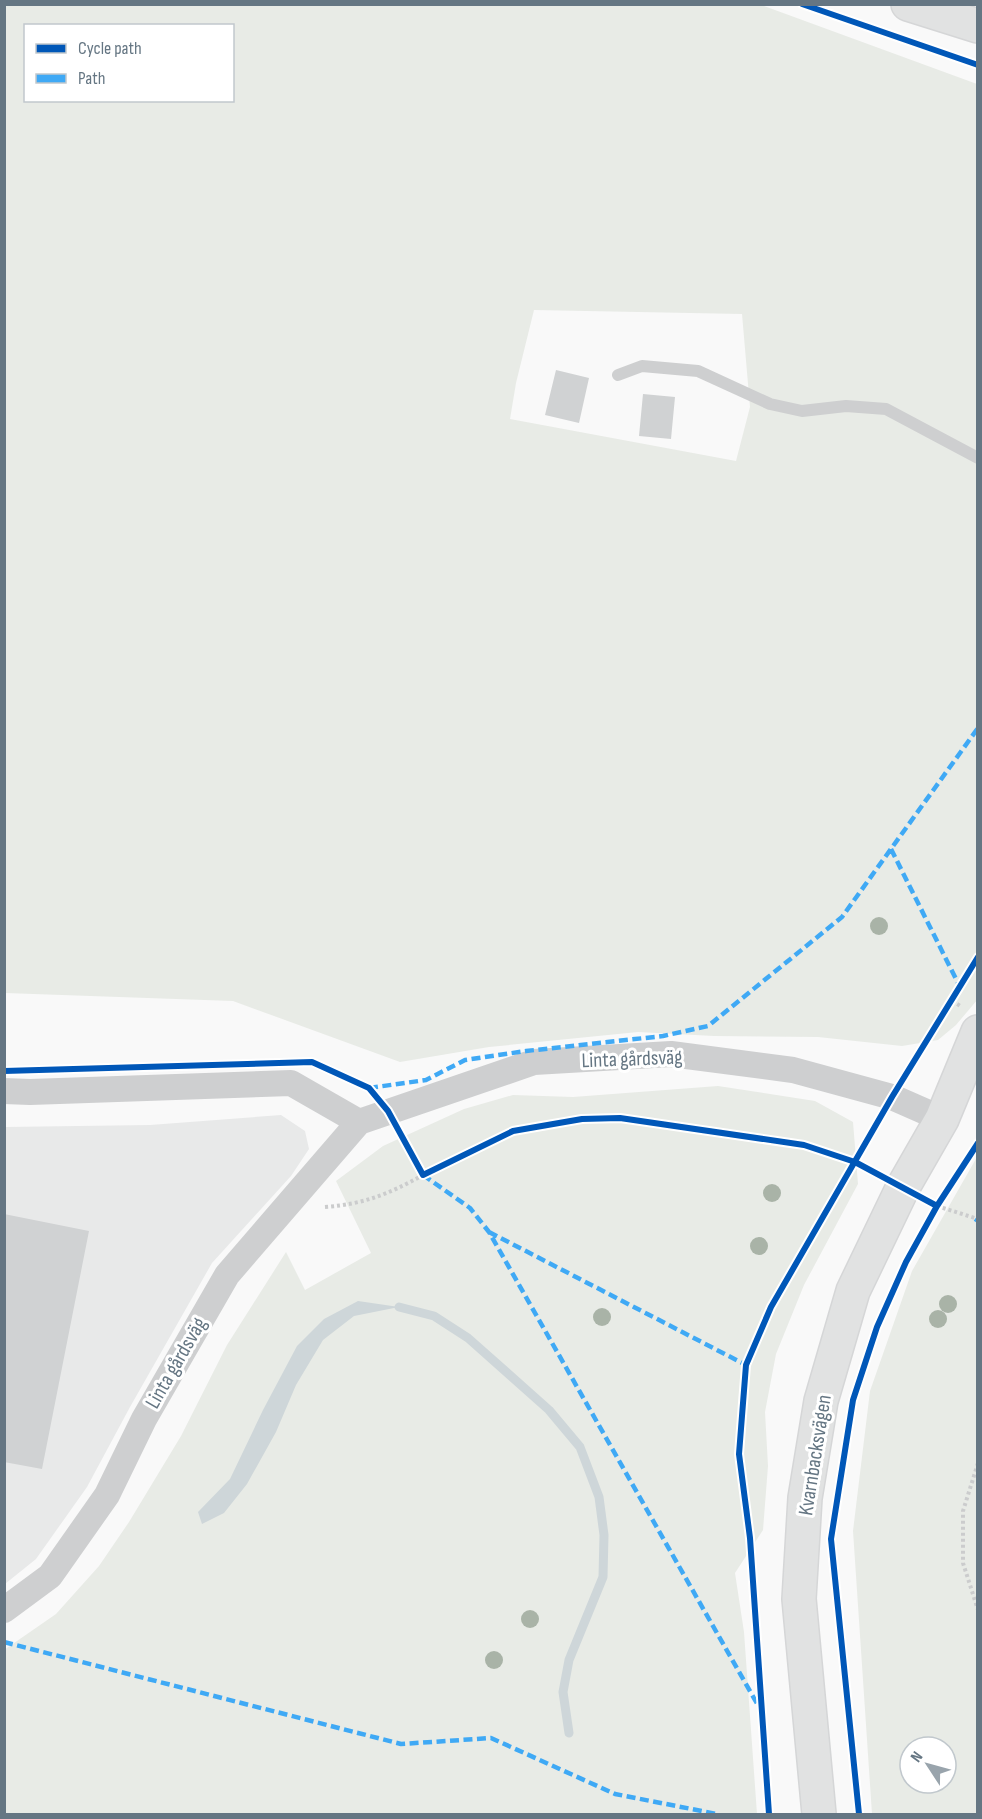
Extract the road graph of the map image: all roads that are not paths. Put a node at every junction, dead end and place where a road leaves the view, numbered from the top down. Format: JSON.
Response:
{"nodes":[{"id":1,"x":908,"y":4,"type":"edge"},
{"id":2,"x":978,"y":26,"type":"edge"},
{"id":3,"x":618,"y":375,"type":"dead end"},
{"id":4,"x":978,"y":458,"type":"edge"},
{"id":5,"x":978,"y":1032,"type":"edge"},
{"id":6,"x":978,"y":1074,"type":"edge"},
{"id":7,"x":4,"y":1091,"type":"edge"},
{"id":8,"x":942,"y":1119,"type":"junction"},
{"id":9,"x":359,"y":1122,"type":"junction"},
{"id":10,"x":4,"y":1610,"type":"edge"},
{"id":11,"x":819,"y":1815,"type":"edge"}],
"edges":[{"from":1,"to":2,"type":"street"},
{"from":3,"to":4,"type":"lane"},
{"from":5,"to":8,"type":"street","name":"Kvarnbacksvägen"},
{"from":6,"to":8,"type":"street","name":"Kvarnbacksvägen"},
{"from":7,"to":9,"type":"street"},
{"from":8,"to":9,"type":"street","name":"Linta gårdsväg"},
{"from":8,"to":11,"type":"street","name":"Kvarnbacksvägen"},
{"from":9,"to":10,"type":"street","name":"Linta gårdsväg"}]}
